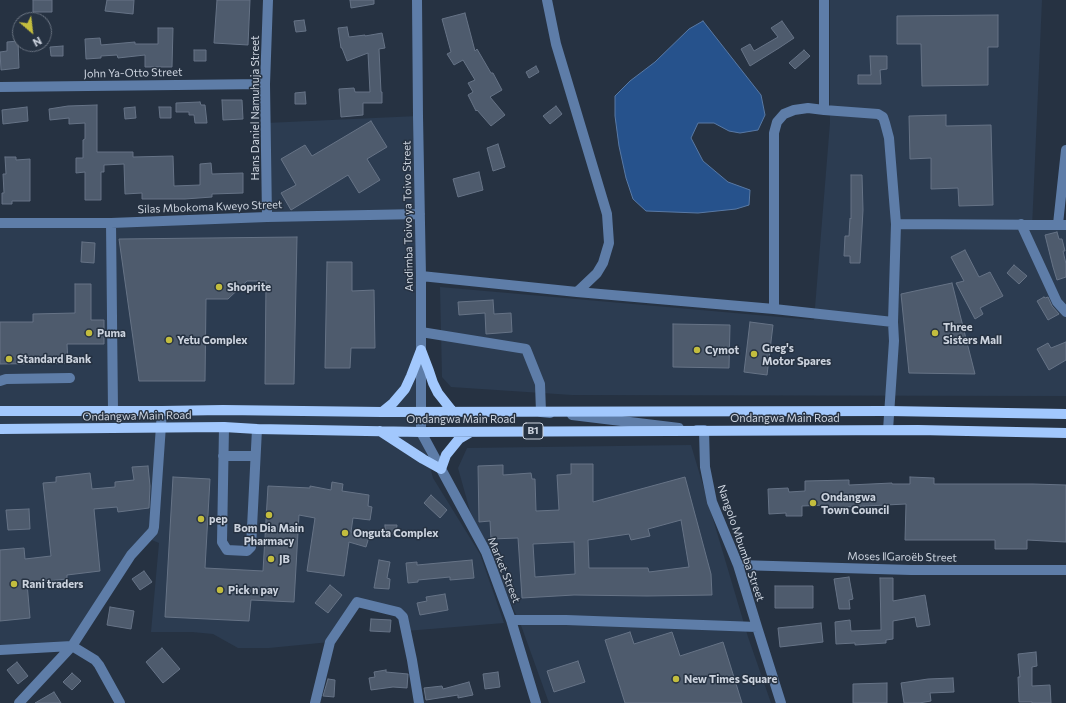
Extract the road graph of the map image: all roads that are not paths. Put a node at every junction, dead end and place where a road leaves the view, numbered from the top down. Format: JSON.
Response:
{"nodes":[{"id":1,"x":268,"y":0,"type":"edge"},
{"id":2,"x":417,"y":0,"type":"edge"},
{"id":3,"x":547,"y":0,"type":"edge"},
{"id":4,"x":824,"y":0,"type":"edge"},
{"id":5,"x":265,"y":84,"type":"junction"},
{"id":6,"x":0,"y":87,"type":"edge"},
{"id":7,"x":824,"y":110,"type":"junction"},
{"id":8,"x":1066,"y":150,"type":"edge"},
{"id":9,"x":420,"y":214,"type":"junction"},
{"id":10,"x":267,"y":217,"type":"junction"},
{"id":11,"x":0,"y":222,"type":"edge"},
{"id":12,"x":111,"y":222,"type":"junction"},
{"id":13,"x":896,"y":224,"type":"junction"},
{"id":14,"x":1021,"y":224,"type":"junction"},
{"id":15,"x":1062,"y":224,"type":"edge"},
{"id":16,"x":421,"y":276,"type":"junction"},
{"id":17,"x":577,"y":292,"type":"junction"},
{"id":18,"x":774,"y":309,"type":"junction"},
{"id":19,"x":1066,"y":312,"type":"edge"},
{"id":20,"x":893,"y":322,"type":"junction"},
{"id":21,"x":421,"y":332,"type":"junction"},
{"id":22,"x":421,"y":350,"type":"junction"},
{"id":23,"x":70,"y":378,"type":"dead end"},
{"id":24,"x":0,"y":381,"type":"edge"},
{"id":25,"x":0,"y":410,"type":"edge"},
{"id":26,"x":113,"y":411,"type":"junction"},
{"id":27,"x":162,"y":411,"type":"junction"},
{"id":28,"x":889,"y":411,"type":"junction"},
{"id":29,"x":382,"y":412,"type":"junction"},
{"id":30,"x":421,"y":412,"type":"junction"},
{"id":31,"x":454,"y":412,"type":"junction"},
{"id":32,"x":541,"y":412,"type":"junction"},
{"id":33,"x":1066,"y":414,"type":"edge"},
{"id":34,"x":224,"y":427,"type":"junction"},
{"id":35,"x":160,"y":428,"type":"junction"},
{"id":36,"x":0,"y":429,"type":"edge"},
{"id":37,"x":257,"y":429,"type":"junction"},
{"id":38,"x":380,"y":430,"type":"junction"},
{"id":39,"x":704,"y":430,"type":"junction"},
{"id":40,"x":888,"y":430,"type":"junction"},
{"id":41,"x":472,"y":431,"type":"junction"},
{"id":42,"x":421,"y":432,"type":"junction"},
{"id":43,"x":1066,"y":433,"type":"edge"},
{"id":44,"x":223,"y":456,"type":"junction"},
{"id":45,"x":255,"y":456,"type":"junction"},
{"id":46,"x":441,"y":469,"type":"junction"},
{"id":47,"x":738,"y":565,"type":"junction"},
{"id":48,"x":1066,"y":570,"type":"edge"},
{"id":49,"x":511,"y":620,"type":"junction"},
{"id":50,"x":756,"y":628,"type":"junction"},
{"id":51,"x":72,"y":646,"type":"junction"},
{"id":52,"x":0,"y":650,"type":"edge"},
{"id":53,"x":20,"y":703,"type":"edge"},
{"id":54,"x":120,"y":703,"type":"edge"},
{"id":55,"x":315,"y":703,"type":"edge"},
{"id":56,"x":419,"y":703,"type":"edge"},
{"id":57,"x":536,"y":703,"type":"edge"},
{"id":58,"x":781,"y":703,"type":"edge"}],
"edges":[{"from":1,"to":5,"type":"street","name":"Hans Daniel Namuhuja Street"},
{"from":2,"to":9,"type":"street","name":"Andimba Toivo ya Toivo Street"},
{"from":3,"to":17,"type":"street"},
{"from":4,"to":7,"type":"street"},
{"from":5,"to":6,"type":"street","name":"John Ya-Otto Street"},
{"from":5,"to":10,"type":"street","name":"Hans Daniel Namuhuja Street"},
{"from":7,"to":13,"type":"street"},
{"from":7,"to":18,"type":"street"},
{"from":8,"to":15,"type":"street"},
{"from":9,"to":10,"type":"street","name":"Silas Mbokoma Kweyo Street"},
{"from":9,"to":16,"type":"street","name":"Andimba Toivo ya Toivo Street"},
{"from":10,"to":12,"type":"street","name":"Silas Mbokoma Kweyo Street"},
{"from":11,"to":12,"type":"street","name":"Silas Mbokoma Kweyo Street"},
{"from":12,"to":26,"type":"street"},
{"from":13,"to":14,"type":"street"},
{"from":13,"to":20,"type":"street"},
{"from":14,"to":15,"type":"street"},
{"from":14,"to":19,"type":"street"},
{"from":16,"to":17,"type":"street"},
{"from":16,"to":21,"type":"street","name":"Andimba Toivo ya Toivo Street"},
{"from":17,"to":18,"type":"street"},
{"from":18,"to":20,"type":"street"},
{"from":20,"to":28,"type":"street"},
{"from":21,"to":22,"type":"street","name":"Andimba Toivo ya Toivo Street"},
{"from":21,"to":32,"type":"street"},
{"from":22,"to":29,"type":"main road"},
{"from":22,"to":30,"type":"street","name":"Andimba Toivo ya Toivo Street"},
{"from":22,"to":31,"type":"main road"},
{"from":23,"to":24,"type":"street"},
{"from":25,"to":26,"type":"main road","name":"Ondangwa Main Road","number":"B1"},
{"from":26,"to":27,"type":"main road","name":"Ondangwa Main Road","number":"B1"},
{"from":27,"to":29,"type":"main road","name":"Ondangwa Main Road","number":"B1"},
{"from":27,"to":35,"type":"street"},
{"from":28,"to":32,"type":"main road","name":"Ondangwa Main Road","number":"B1"},
{"from":28,"to":33,"type":"main road","name":"Ondangwa Main Road","number":"B1"},
{"from":28,"to":40,"type":"street"},
{"from":29,"to":30,"type":"main road","name":"Ondangwa Main Road","number":"B1"},
{"from":30,"to":31,"type":"main road","name":"Ondangwa Main Road","number":"B1"},
{"from":30,"to":42,"type":"street","name":"Andimba Toivo ya Toivo Street"},
{"from":31,"to":32,"type":"main road","name":"Ondangwa Main Road","number":"B1"},
{"from":32,"to":39,"type":"street"},
{"from":34,"to":35,"type":"main road","name":"Ondangwa Main Road","number":"B1"},
{"from":34,"to":37,"type":"main road","name":"Ondangwa Main Road","number":"B1"},
{"from":34,"to":44,"type":"street"},
{"from":35,"to":36,"type":"main road","name":"Ondangwa Main Road","number":"B1"},
{"from":35,"to":51,"type":"street"},
{"from":37,"to":38,"type":"main road","name":"Ondangwa Main Road","number":"B1"},
{"from":37,"to":45,"type":"street"},
{"from":38,"to":42,"type":"main road","name":"Ondangwa Main Road","number":"B1"},
{"from":38,"to":46,"type":"main road"},
{"from":39,"to":40,"type":"main road","name":"Ondangwa Main Road","number":"B1"},
{"from":39,"to":41,"type":"main road","name":"Ondangwa Main Road","number":"B1"},
{"from":39,"to":47,"type":"street","name":"Nangolo Mbumba Street"},
{"from":40,"to":43,"type":"main road","name":"Ondangwa Main Road","number":"B1"},
{"from":41,"to":42,"type":"main road","name":"Ondangwa Main Road","number":"B1"},
{"from":41,"to":46,"type":"main road"},
{"from":42,"to":46,"type":"street","name":"Market Street"},
{"from":44,"to":45,"type":"street"},
{"from":44,"to":45,"type":"street"},
{"from":46,"to":49,"type":"street","name":"Market Street"},
{"from":47,"to":48,"type":"street","name":"Moses ǁGaroëb Street"},
{"from":47,"to":50,"type":"street","name":"Nangolo Mbumba Street"},
{"from":49,"to":50,"type":"street"},
{"from":49,"to":57,"type":"street","name":"Market Street"},
{"from":50,"to":58,"type":"street","name":"Nangolo Mbumba Street"},
{"from":51,"to":52,"type":"street"},
{"from":51,"to":53,"type":"street"},
{"from":51,"to":54,"type":"street"},
{"from":55,"to":56,"type":"street"}]}
